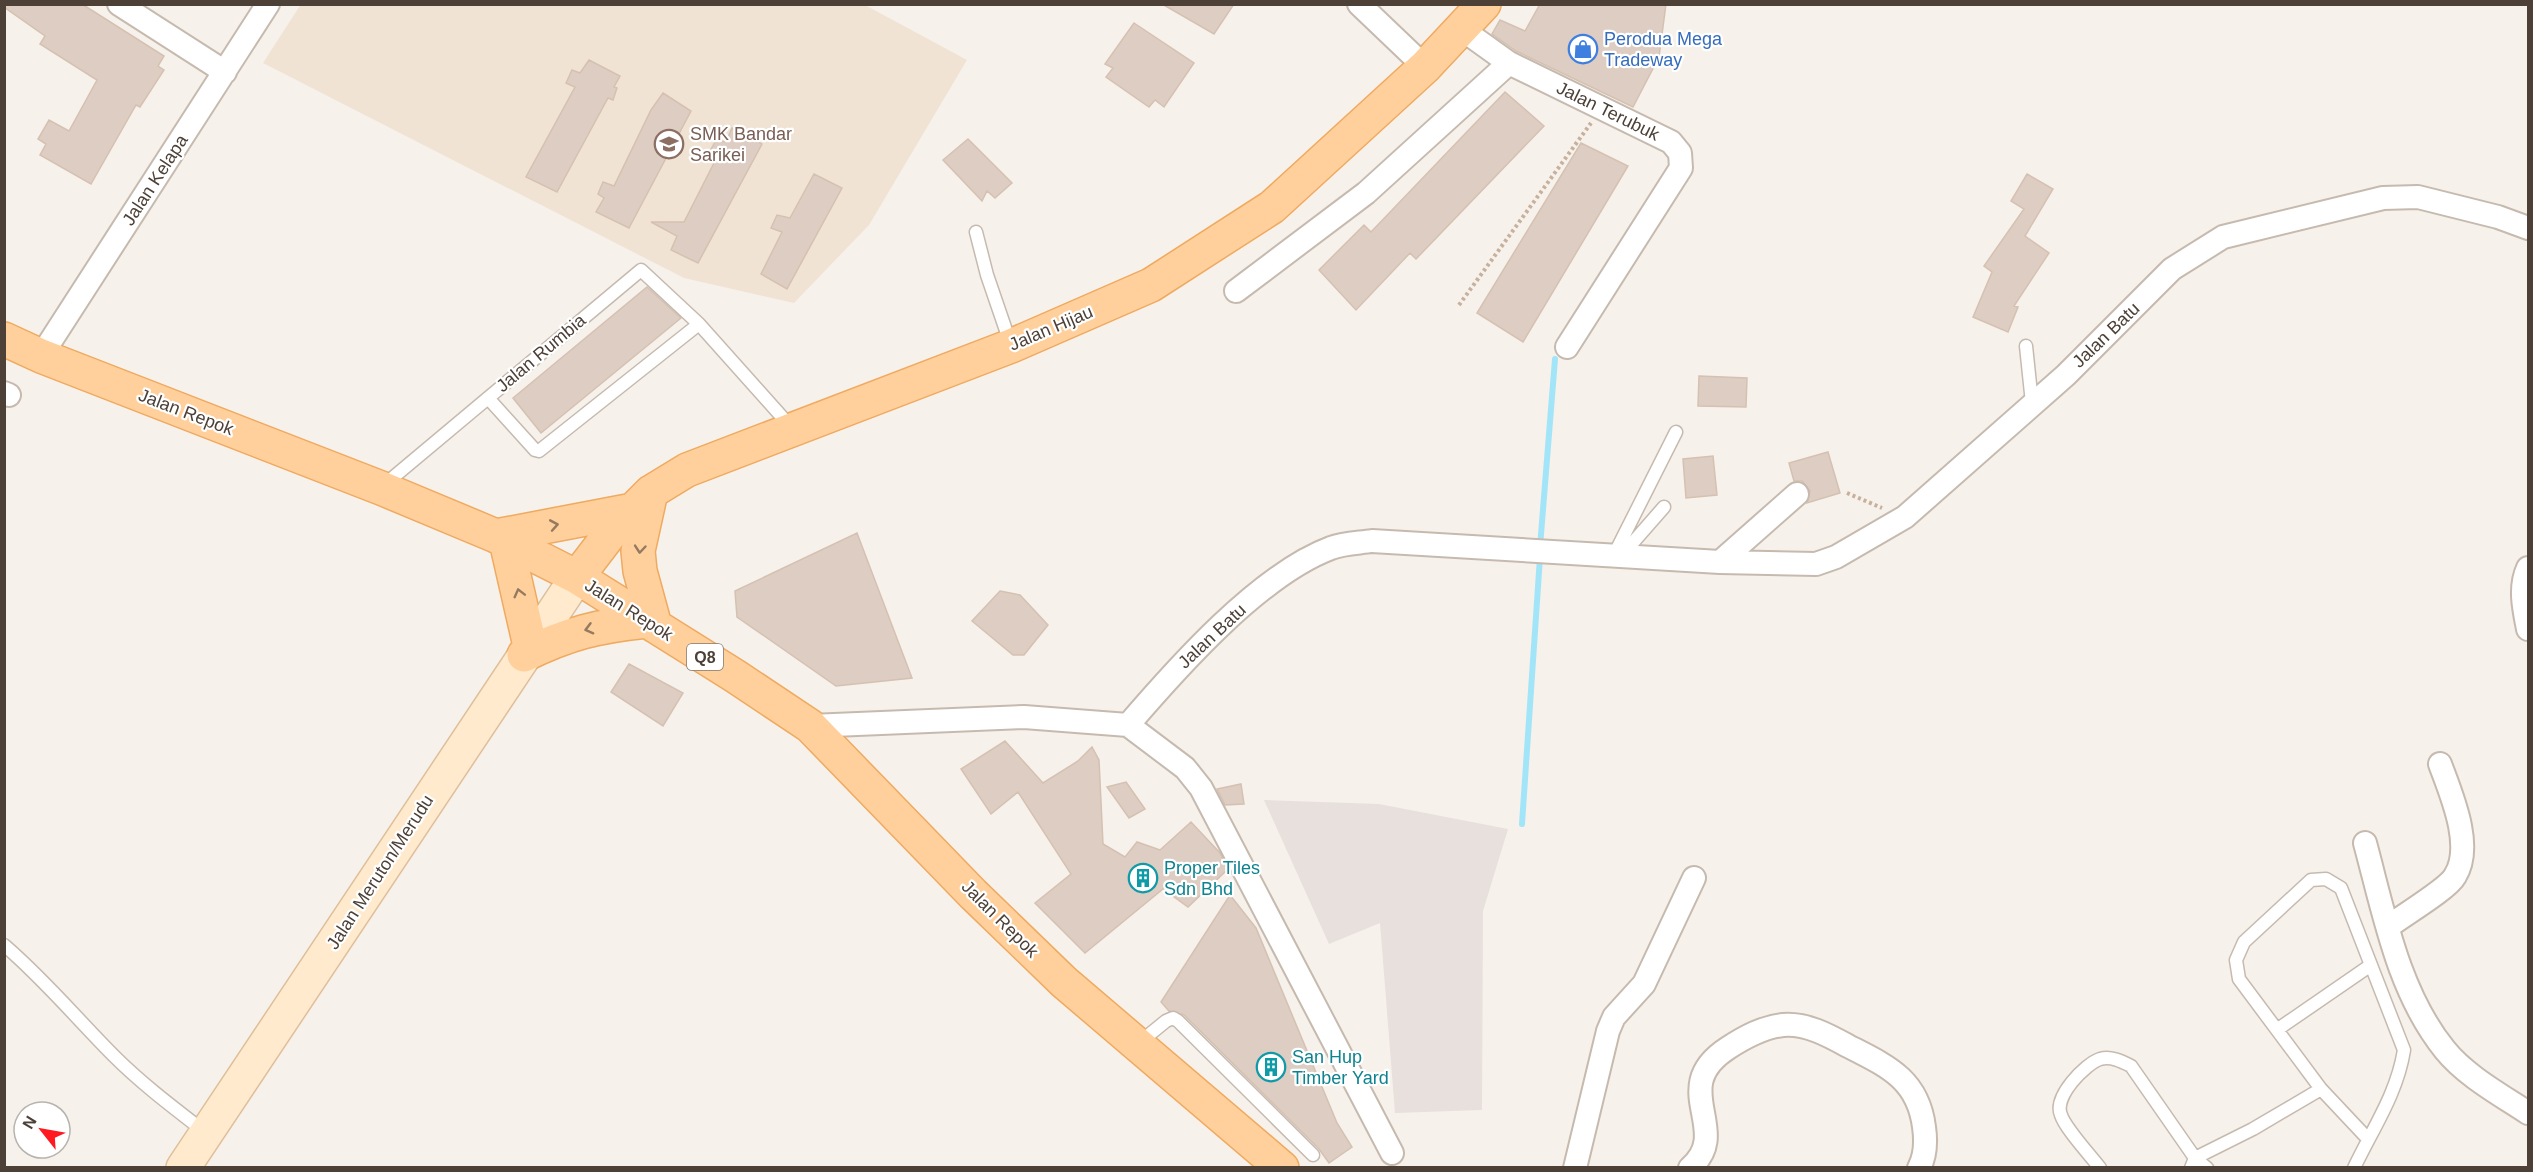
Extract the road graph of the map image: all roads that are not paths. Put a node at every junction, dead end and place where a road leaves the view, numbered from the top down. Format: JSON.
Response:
{"nodes":[{"id":1,"x":119,"y":4,"type":"edge"},
{"id":2,"x":268,"y":4,"type":"edge"},
{"id":3,"x":1359,"y":4,"type":"edge"},
{"id":4,"x":1484,"y":4,"type":"edge"},
{"id":5,"x":1462,"y":30,"type":"junction"},
{"id":6,"x":1509,"y":63,"type":"junction"},
{"id":7,"x":1425,"y":67,"type":"junction"},
{"id":8,"x":225,"y":72,"type":"junction"},
{"id":9,"x":2529,"y":228,"type":"edge"},
{"id":10,"x":976,"y":232,"type":"dead end"},
{"id":11,"x":1236,"y":291,"type":"dead end"},
{"id":12,"x":699,"y":324,"type":"junction"},
{"id":13,"x":4,"y":339,"type":"edge"},
{"id":14,"x":1011,"y":346,"type":"junction"},
{"id":15,"x":2026,"y":346,"type":"dead end"},
{"id":16,"x":1567,"y":347,"type":"dead end"},
{"id":17,"x":41,"y":356,"type":"junction"},
{"id":18,"x":488,"y":398,"type":"junction"},
{"id":19,"x":2032,"y":403,"type":"junction"},
{"id":20,"x":793,"y":428,"type":"junction"},
{"id":21,"x":1676,"y":432,"type":"dead end"},
{"id":22,"x":381,"y":488,"type":"junction"},
{"id":23,"x":1797,"y":494,"type":"dead end"},
{"id":24,"x":642,"y":501,"type":"junction"},
{"id":25,"x":1664,"y":507,"type":"dead end"},
{"id":26,"x":501,"y":539,"type":"junction"},
{"id":27,"x":1618,"y":555,"type":"junction"},
{"id":28,"x":1720,"y":562,"type":"junction"},
{"id":29,"x":2529,"y":568,"type":"edge"},
{"id":30,"x":577,"y":577,"type":"junction"},
{"id":31,"x":651,"y":623,"type":"junction"},
{"id":32,"x":2529,"y":629,"type":"edge"},
{"id":33,"x":527,"y":650,"type":"junction"},
{"id":34,"x":1128,"y":725,"type":"junction"},
{"id":35,"x":810,"y":726,"type":"junction"},
{"id":36,"x":2440,"y":764,"type":"dead end"},
{"id":37,"x":2365,"y":843,"type":"dead end"},
{"id":38,"x":1694,"y":878,"type":"dead end"},
{"id":39,"x":2388,"y":927,"type":"junction"},
{"id":40,"x":4,"y":945,"type":"edge"},
{"id":41,"x":2371,"y":965,"type":"junction"},
{"id":42,"x":2277,"y":1029,"type":"junction"},
{"id":43,"x":1139,"y":1049,"type":"junction"},
{"id":44,"x":2321,"y":1089,"type":"junction"},
{"id":45,"x":2529,"y":1113,"type":"edge"},
{"id":46,"x":207,"y":1133,"type":"junction"},
{"id":47,"x":2368,"y":1139,"type":"junction"},
{"id":48,"x":1392,"y":1152,"type":"dead end"},
{"id":49,"x":1313,"y":1155,"type":"dead end"},
{"id":50,"x":2193,"y":1162,"type":"edge"},
{"id":51,"x":183,"y":1167,"type":"edge"},
{"id":52,"x":1282,"y":1167,"type":"edge"},
{"id":53,"x":1575,"y":1167,"type":"edge"},
{"id":54,"x":1690,"y":1167,"type":"edge"},
{"id":55,"x":1919,"y":1167,"type":"edge"},
{"id":56,"x":2100,"y":1167,"type":"edge"},
{"id":57,"x":2206,"y":1167,"type":"edge"},
{"id":58,"x":2354,"y":1167,"type":"edge"}],
"edges":[{"from":1,"to":8,"type":"street"},
{"from":2,"to":8,"type":"street","name":"Jalan Kelapa"},
{"from":3,"to":7,"type":"street"},
{"from":4,"to":5,"type":"main road","name":"Jalan Hijau"},
{"from":5,"to":6,"type":"street","name":"Jalan Terubuk"},
{"from":5,"to":7,"type":"main road","name":"Jalan Hijau"},
{"from":6,"to":11,"type":"street"},
{"from":6,"to":16,"type":"street","name":"Jalan Terubuk"},
{"from":7,"to":14,"type":"main road","name":"Jalan Hijau"},
{"from":8,"to":17,"type":"street","name":"Jalan Kelapa"},
{"from":9,"to":19,"type":"street","name":"Jalan Batu"},
{"from":10,"to":14,"type":"lane"},
{"from":12,"to":18,"type":"lane"},
{"from":12,"to":18,"type":"lane","name":"Jalan Rumbia"},
{"from":12,"to":20,"type":"lane"},
{"from":13,"to":17,"type":"main road","name":"Jalan Repok","number":"Q8"},
{"from":14,"to":20,"type":"main road","name":"Jalan Hijau"},
{"from":15,"to":19,"type":"lane"},
{"from":17,"to":22,"type":"main road","name":"Jalan Repok","number":"Q8"},
{"from":18,"to":22,"type":"lane","name":"Jalan Rumbia"},
{"from":19,"to":28,"type":"street","name":"Jalan Batu"},
{"from":20,"to":24,"type":"main road","name":"Jalan Hijau"},
{"from":21,"to":27,"type":"lane"},
{"from":22,"to":26,"type":"main road","name":"Jalan Repok","number":"Q8"},
{"from":23,"to":28,"type":"street"},
{"from":26,"to":24,"type":"main road","one_way":true},
{"from":24,"to":30,"type":"main road","name":"Jalan Hijau"},
{"from":24,"to":31,"type":"main road","one_way":true},
{"from":25,"to":27,"type":"lane"},
{"from":26,"to":30,"type":"main road","name":"Jalan Repok","number":"Q8"},
{"from":33,"to":26,"type":"main road","one_way":true},
{"from":27,"to":28,"type":"street","name":"Jalan Batu"},
{"from":27,"to":34,"type":"street","name":"Jalan Batu"},
{"from":29,"to":32,"type":"street"},
{"from":30,"to":31,"type":"main road","name":"Jalan Repok","number":"Q8"},
{"from":30,"to":33,"type":"main road","name":"Jalan Meruton/Merudu"},
{"from":31,"to":33,"type":"main road","one_way":true},
{"from":31,"to":35,"type":"main road","name":"Jalan Repok","number":"Q8"},
{"from":33,"to":46,"type":"main road","name":"Jalan Meruton/Merudu"},
{"from":34,"to":35,"type":"street"},
{"from":34,"to":48,"type":"street"},
{"from":35,"to":43,"type":"main road","name":"Jalan Repok","number":"Q8"},
{"from":36,"to":39,"type":"street"},
{"from":37,"to":39,"type":"street"},
{"from":38,"to":53,"type":"street"},
{"from":39,"to":45,"type":"street"},
{"from":40,"to":46,"type":"lane"},
{"from":41,"to":42,"type":"lane"},
{"from":41,"to":42,"type":"lane"},
{"from":41,"to":47,"type":"lane"},
{"from":42,"to":44,"type":"lane"},
{"from":43,"to":49,"type":"lane"},
{"from":43,"to":52,"type":"main road","name":"Jalan Repok","number":"Q8"},
{"from":44,"to":47,"type":"lane"},
{"from":44,"to":50,"type":"lane"},
{"from":46,"to":51,"type":"main road","name":"Jalan Meruton/Merudu"},
{"from":47,"to":58,"type":"lane"},
{"from":50,"to":56,"type":"lane"},
{"from":50,"to":57,"type":"lane"},
{"from":54,"to":55,"type":"street"}]}
